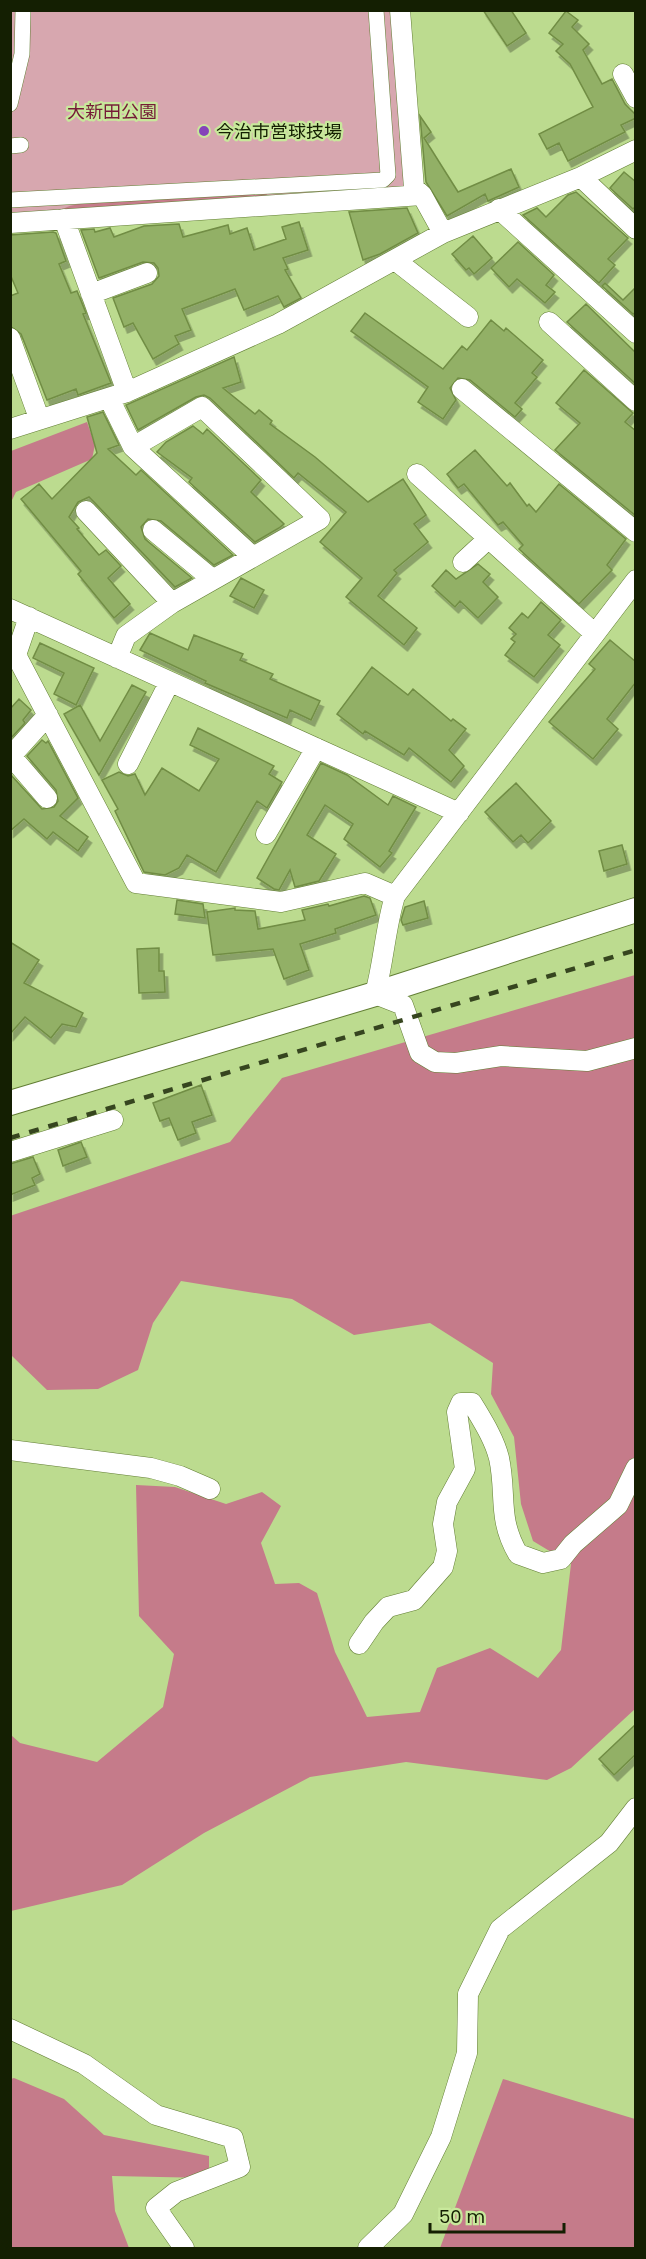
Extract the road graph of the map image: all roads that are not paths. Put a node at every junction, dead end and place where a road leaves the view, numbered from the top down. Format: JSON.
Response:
{"nodes":[{"id":1,"x":23,"y":10,"type":"edge"},
{"id":2,"x":376,"y":10,"type":"edge"},
{"id":3,"x":400,"y":10,"type":"edge"},
{"id":4,"x":623,"y":74,"type":"dead end"},
{"id":5,"x":636,"y":98,"type":"edge"},
{"id":6,"x":10,"y":104,"type":"edge"},
{"id":7,"x":636,"y":150,"type":"edge"},
{"id":8,"x":581,"y":177,"type":"junction"},
{"id":9,"x":422,"y":195,"type":"junction"},
{"id":10,"x":10,"y":200,"type":"edge"},
{"id":11,"x":499,"y":209,"type":"junction"},
{"id":12,"x":64,"y":219,"type":"junction"},
{"id":13,"x":10,"y":223,"type":"edge"},
{"id":14,"x":636,"y":229,"type":"edge"},
{"id":15,"x":443,"y":233,"type":"junction"},
{"id":16,"x":396,"y":260,"type":"junction"},
{"id":17,"x":147,"y":273,"type":"dead end"},
{"id":18,"x":91,"y":294,"type":"junction"},
{"id":19,"x":468,"y":317,"type":"dead end"},
{"id":20,"x":549,"y":322,"type":"dead end"},
{"id":21,"x":636,"y":333,"type":"edge"},
{"id":22,"x":10,"y":338,"type":"edge"},
{"id":23,"x":462,"y":389,"type":"dead end"},
{"id":24,"x":118,"y":395,"type":"junction"},
{"id":25,"x":636,"y":401,"type":"edge"},
{"id":26,"x":39,"y":418,"type":"junction"},
{"id":27,"x":10,"y":429,"type":"edge"},
{"id":28,"x":133,"y":447,"type":"junction"},
{"id":29,"x":417,"y":474,"type":"dead end"},
{"id":30,"x":86,"y":511,"type":"dead end"},
{"id":31,"x":153,"y":530,"type":"dead end"},
{"id":32,"x":636,"y":532,"type":"edge"},
{"id":33,"x":488,"y":539,"type":"junction"},
{"id":34,"x":253,"y":557,"type":"junction"},
{"id":35,"x":463,"y":562,"type":"dead end"},
{"id":36,"x":212,"y":579,"type":"junction"},
{"id":37,"x":636,"y":580,"type":"edge"},
{"id":38,"x":172,"y":603,"type":"junction"},
{"id":39,"x":10,"y":609,"type":"edge"},
{"id":40,"x":29,"y":616,"type":"junction"},
{"id":41,"x":594,"y":633,"type":"junction"},
{"id":42,"x":117,"y":658,"type":"junction"},
{"id":43,"x":169,"y":683,"type":"junction"},
{"id":44,"x":48,"y":715,"type":"junction"},
{"id":45,"x":315,"y":748,"type":"junction"},
{"id":46,"x":128,"y":764,"type":"dead end"},
{"id":47,"x":47,"y":798,"type":"dead end"},
{"id":48,"x":459,"y":813,"type":"junction"},
{"id":49,"x":266,"y":834,"type":"dead end"},
{"id":50,"x":395,"y":896,"type":"junction"},
{"id":51,"x":636,"y":910,"type":"edge"},
{"id":52,"x":375,"y":994,"type":"junction"},
{"id":53,"x":636,"y":1048,"type":"edge"},
{"id":54,"x":10,"y":1103,"type":"edge"},
{"id":55,"x":113,"y":1120,"type":"dead end"},
{"id":56,"x":10,"y":1152,"type":"edge"},
{"id":57,"x":10,"y":1450,"type":"edge"},
{"id":58,"x":636,"y":1468,"type":"edge"},
{"id":59,"x":210,"y":1490,"type":"dead end"},
{"id":60,"x":359,"y":1644,"type":"dead end"},
{"id":61,"x":636,"y":1808,"type":"edge"},
{"id":62,"x":10,"y":2029,"type":"edge"},
{"id":63,"x":184,"y":2248,"type":"edge"},
{"id":64,"x":368,"y":2248,"type":"edge"}],
"edges":[{"from":1,"to":6,"type":"street"},
{"from":2,"to":10,"type":"street"},
{"from":3,"to":9,"type":"street"},
{"from":4,"to":5,"type":"street"},
{"from":7,"to":8,"type":"street"},
{"from":8,"to":11,"type":"street"},
{"from":8,"to":14,"type":"street"},
{"from":9,"to":12,"type":"street"},
{"from":9,"to":15,"type":"street"},
{"from":11,"to":15,"type":"street"},
{"from":11,"to":21,"type":"street"},
{"from":12,"to":13,"type":"street"},
{"from":12,"to":18,"type":"street"},
{"from":15,"to":16,"type":"street"},
{"from":16,"to":19,"type":"street"},
{"from":16,"to":24,"type":"street"},
{"from":17,"to":18,"type":"street"},
{"from":18,"to":24,"type":"street"},
{"from":20,"to":25,"type":"street"},
{"from":22,"to":26,"type":"street"},
{"from":23,"to":32,"type":"street"},
{"from":24,"to":26,"type":"street"},
{"from":24,"to":28,"type":"street"},
{"from":26,"to":27,"type":"street"},
{"from":28,"to":34,"type":"street"},
{"from":28,"to":34,"type":"street"},
{"from":29,"to":33,"type":"street"},
{"from":30,"to":38,"type":"street"},
{"from":31,"to":36,"type":"street"},
{"from":33,"to":35,"type":"street"},
{"from":33,"to":41,"type":"street"},
{"from":34,"to":36,"type":"street"},
{"from":36,"to":38,"type":"street"},
{"from":37,"to":41,"type":"street"},
{"from":38,"to":42,"type":"street"},
{"from":39,"to":40,"type":"street"},
{"from":40,"to":42,"type":"street"},
{"from":40,"to":44,"type":"street"},
{"from":41,"to":48,"type":"street"},
{"from":42,"to":43,"type":"street"},
{"from":43,"to":45,"type":"street"},
{"from":43,"to":46,"type":"street"},
{"from":44,"to":47,"type":"street"},
{"from":44,"to":50,"type":"street"},
{"from":45,"to":48,"type":"street"},
{"from":45,"to":49,"type":"street"},
{"from":48,"to":50,"type":"street"},
{"from":50,"to":52,"type":"street"},
{"from":51,"to":52,"type":"street"},
{"from":52,"to":53,"type":"street"},
{"from":52,"to":54,"type":"street"},
{"from":55,"to":56,"type":"street"},
{"from":57,"to":59,"type":"street"},
{"from":58,"to":60,"type":"street"},
{"from":61,"to":64,"type":"street"},
{"from":62,"to":63,"type":"street"}]}
